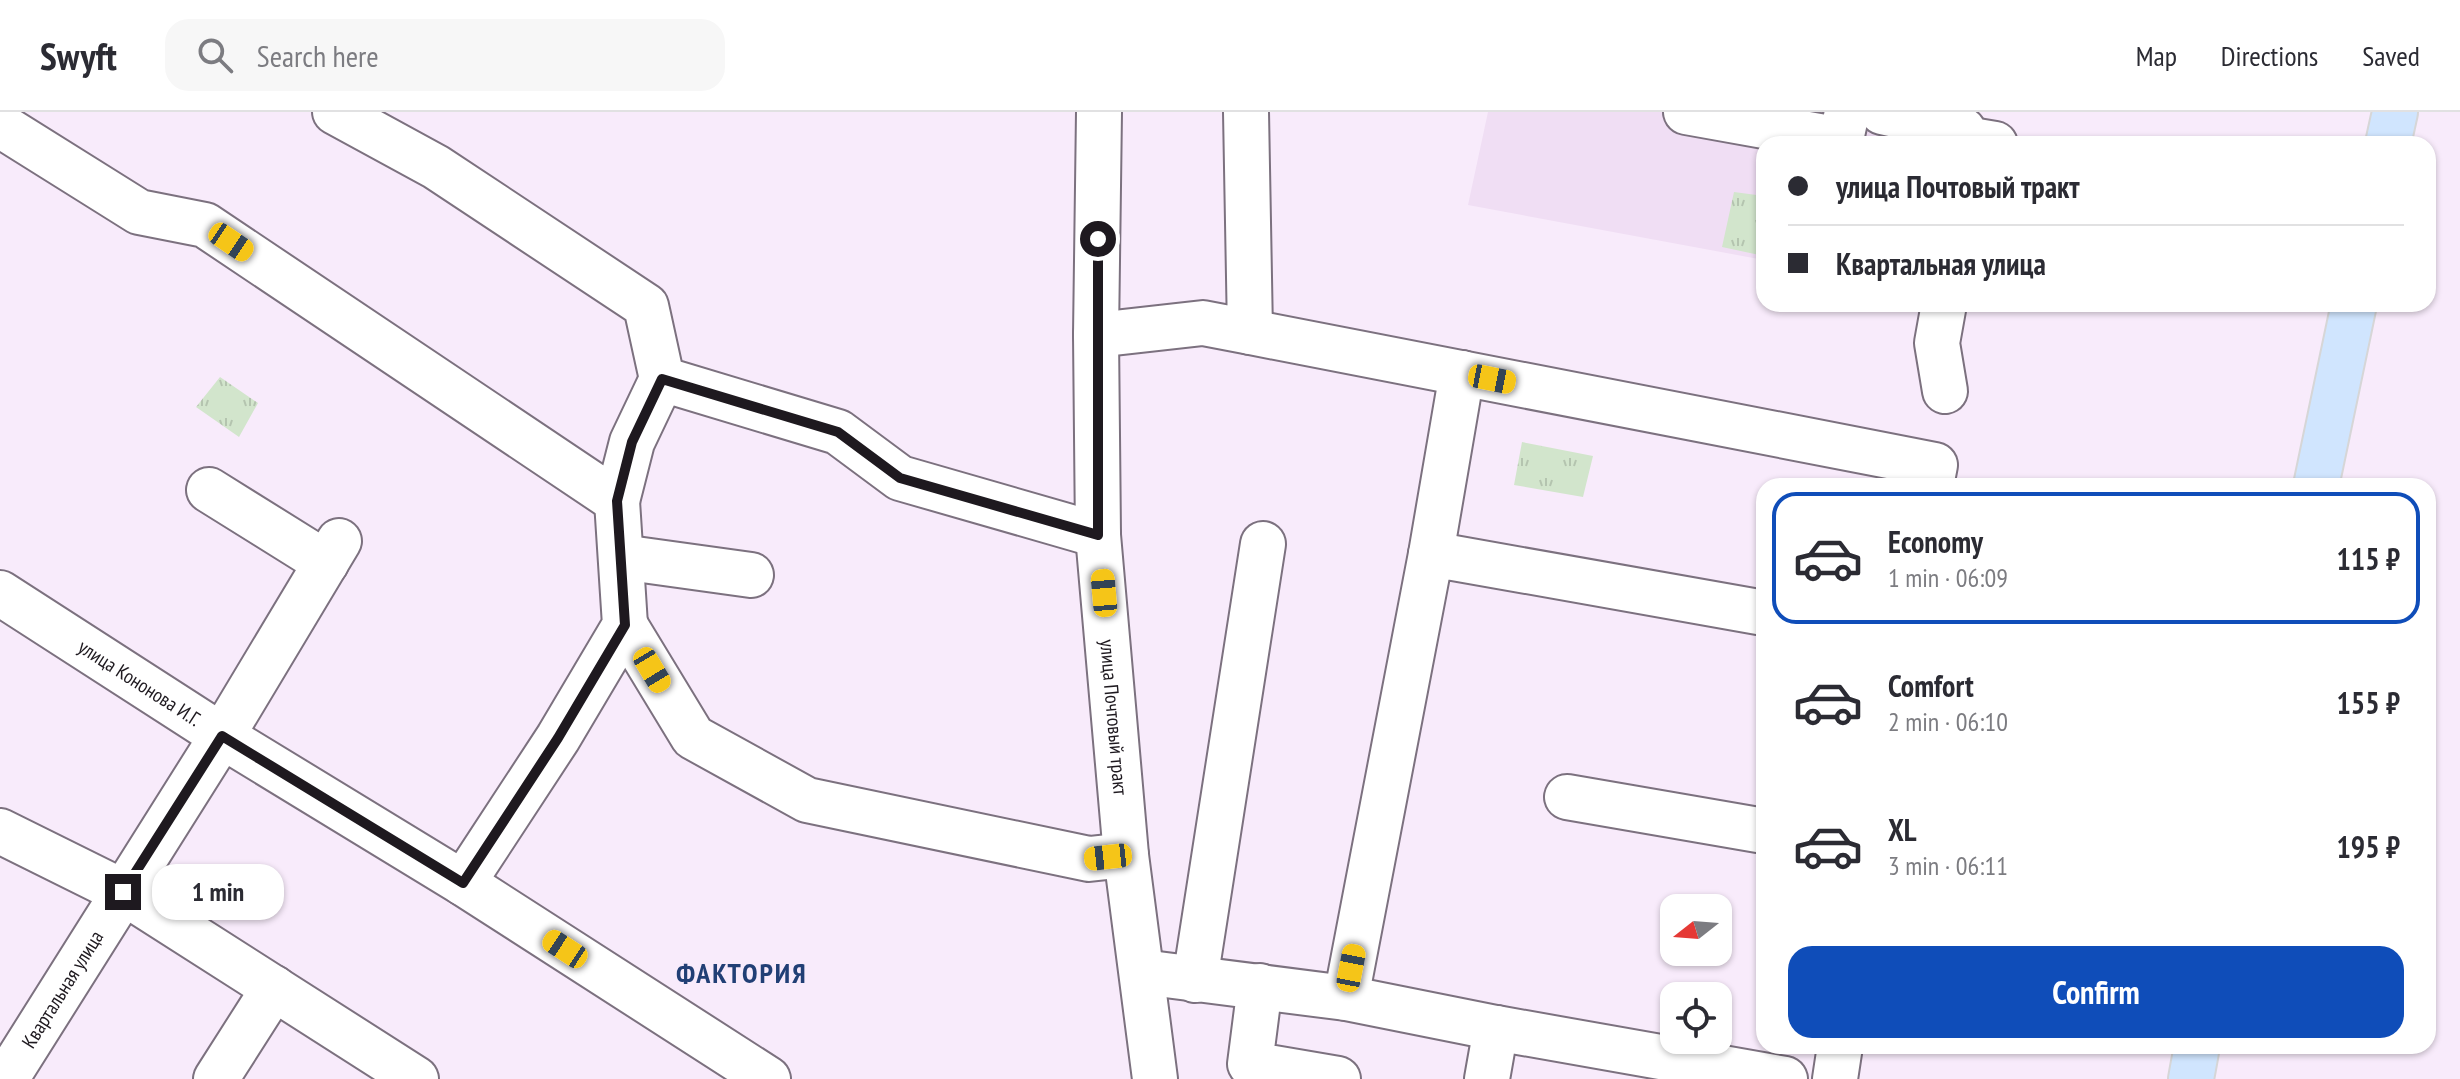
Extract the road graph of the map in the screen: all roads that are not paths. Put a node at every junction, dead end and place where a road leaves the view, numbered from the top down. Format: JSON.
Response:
{"nodes":[{"id":1,"x":335,"y":112,"type":"edge"},
{"id":2,"x":1099,"y":112,"type":"edge"},
{"id":3,"x":1246,"y":112,"type":"edge"},
{"id":4,"x":1686,"y":112,"type":"edge"},
{"id":5,"x":1847,"y":112,"type":"edge"},
{"id":6,"x":1882,"y":112,"type":"edge"},
{"id":7,"x":2395,"y":112,"type":"edge"},
{"id":8,"x":0,"y":125,"type":"edge"},
{"id":9,"x":1972,"y":134,"type":"edge"},
{"id":10,"x":1819,"y":136,"type":"edge"},
{"id":11,"x":1842,"y":136,"type":"edge"},
{"id":12,"x":2390,"y":136,"type":"edge"},
{"id":13,"x":1943,"y":312,"type":"edge"},
{"id":14,"x":2352,"y":312,"type":"edge"},
{"id":15,"x":1250,"y":332,"type":"junction"},
{"id":16,"x":1096,"y":335,"type":"junction"},
{"id":17,"x":1462,"y":373,"type":"junction"},
{"id":18,"x":662,"y":379,"type":"junction"},
{"id":19,"x":1945,"y":391,"type":"dead end"},
{"id":20,"x":1933,"y":478,"type":"edge"},
{"id":21,"x":2318,"y":478,"type":"edge"},
{"id":22,"x":209,"y":490,"type":"dead end"},
{"id":23,"x":617,"y":501,"type":"junction"},
{"id":24,"x":1098,"y":535,"type":"junction"},
{"id":25,"x":1263,"y":544,"type":"dead end"},
{"id":26,"x":1431,"y":554,"type":"junction"},
{"id":27,"x":621,"y":557,"type":"junction"},
{"id":28,"x":751,"y":575,"type":"dead end"},
{"id":29,"x":0,"y":593,"type":"edge"},
{"id":30,"x":1756,"y":612,"type":"edge"},
{"id":31,"x":625,"y":625,"type":"junction"},
{"id":32,"x":222,"y":736,"type":"junction"},
{"id":33,"x":1567,"y":797,"type":"dead end"},
{"id":34,"x":1756,"y":830,"type":"edge"},
{"id":35,"x":0,"y":831,"type":"edge"},
{"id":36,"x":1126,"y":855,"type":"junction"},
{"id":37,"x":463,"y":883,"type":"junction"},
{"id":38,"x":123,"y":892,"type":"junction"},
{"id":39,"x":1142,"y":972,"type":"junction"},
{"id":40,"x":1195,"y":980,"type":"junction"},
{"id":41,"x":1260,"y":986,"type":"junction"},
{"id":42,"x":274,"y":988,"type":"junction"},
{"id":43,"x":1346,"y":998,"type":"junction"},
{"id":44,"x":1496,"y":1028,"type":"junction"},
{"id":45,"x":1839,"y":1054,"type":"edge"},
{"id":46,"x":2196,"y":1054,"type":"edge"},
{"id":47,"x":6,"y":1079,"type":"edge"},
{"id":48,"x":216,"y":1079,"type":"edge"},
{"id":49,"x":416,"y":1079,"type":"edge"},
{"id":50,"x":768,"y":1079,"type":"edge"},
{"id":51,"x":1155,"y":1079,"type":"edge"},
{"id":52,"x":1338,"y":1079,"type":"edge"},
{"id":53,"x":1487,"y":1079,"type":"edge"},
{"id":54,"x":1785,"y":1079,"type":"edge"},
{"id":55,"x":1835,"y":1079,"type":"edge"},
{"id":56,"x":2191,"y":1079,"type":"edge"}],
"edges":[{"from":1,"to":18,"type":"street"},
{"from":2,"to":16,"type":"street","name":"улица Почтовый тракт"},
{"from":3,"to":15,"type":"street"},
{"from":4,"to":10,"type":"street"},
{"from":5,"to":11,"type":"street"},
{"from":6,"to":9,"type":"street"},
{"from":7,"to":12,"type":"main road"},
{"from":8,"to":23,"type":"street"},
{"from":13,"to":19,"type":"street"},
{"from":14,"to":21,"type":"main road"},
{"from":15,"to":16,"type":"street"},
{"from":15,"to":17,"type":"street"},
{"from":16,"to":24,"type":"street","name":"улица Почтовый тракт"},
{"from":17,"to":20,"type":"street"},
{"from":17,"to":26,"type":"street"},
{"from":18,"to":23,"type":"street"},
{"from":18,"to":24,"type":"street"},
{"from":22,"to":32,"type":"street","name":"Квартальная улица"},
{"from":23,"to":27,"type":"street"},
{"from":24,"to":36,"type":"street","name":"улица Почтовый тракт"},
{"from":25,"to":40,"type":"street"},
{"from":26,"to":30,"type":"street"},
{"from":26,"to":43,"type":"street"},
{"from":27,"to":28,"type":"street"},
{"from":27,"to":31,"type":"street"},
{"from":29,"to":32,"type":"street","name":"улица Кононова И.Г."},
{"from":31,"to":36,"type":"street"},
{"from":31,"to":37,"type":"street"},
{"from":32,"to":37,"type":"street","name":"улица Кононова И.Г."},
{"from":32,"to":38,"type":"street","name":"Квартальная улица"},
{"from":33,"to":34,"type":"street"},
{"from":35,"to":38,"type":"street"},
{"from":36,"to":39,"type":"street","name":"улица Почтовый тракт"},
{"from":37,"to":50,"type":"street","name":"улица Кононова И.Г."},
{"from":38,"to":42,"type":"street"},
{"from":38,"to":47,"type":"street","name":"Квартальная улица"},
{"from":39,"to":40,"type":"street"},
{"from":39,"to":51,"type":"street","name":"улица Почтовый тракт"},
{"from":40,"to":41,"type":"street"},
{"from":41,"to":43,"type":"street"},
{"from":41,"to":52,"type":"street"},
{"from":42,"to":48,"type":"street"},
{"from":42,"to":49,"type":"street"},
{"from":43,"to":44,"type":"street"},
{"from":44,"to":53,"type":"street"},
{"from":44,"to":54,"type":"street"},
{"from":45,"to":55,"type":"street"},
{"from":46,"to":56,"type":"main road"}]}
